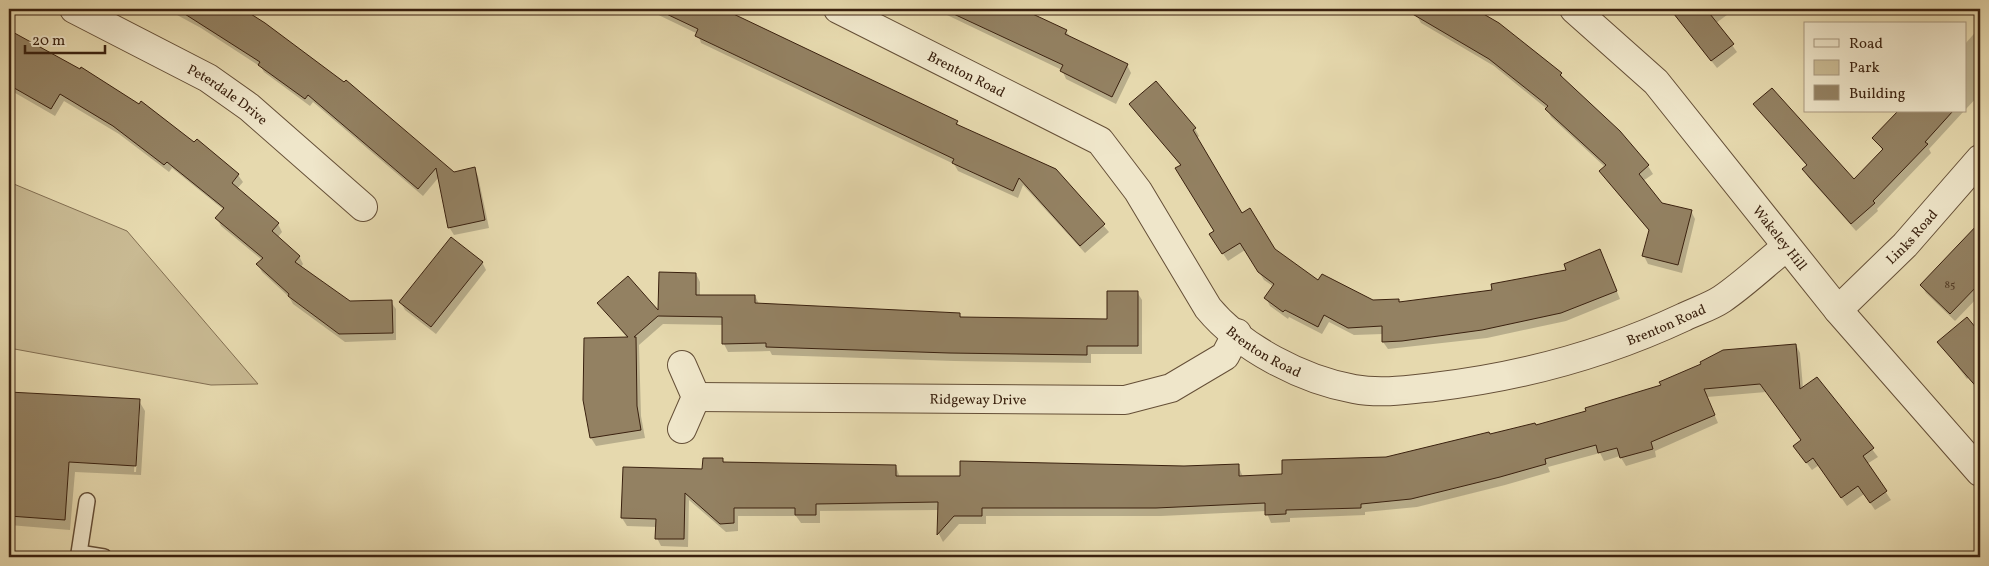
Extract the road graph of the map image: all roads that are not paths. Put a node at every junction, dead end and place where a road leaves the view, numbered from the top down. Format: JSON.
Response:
{"nodes":[{"id":1,"x":74,"y":9,"type":"edge"},
{"id":2,"x":838,"y":9,"type":"edge"},
{"id":3,"x":1574,"y":9,"type":"edge"},
{"id":4,"x":1980,"y":159,"type":"edge"},
{"id":5,"x":363,"y":207,"type":"dead end"},
{"id":6,"x":1786,"y":247,"type":"junction"},
{"id":7,"x":1838,"y":310,"type":"junction"},
{"id":8,"x":1237,"y":334,"type":"junction"},
{"id":9,"x":682,"y":365,"type":"dead end"},
{"id":10,"x":696,"y":397,"type":"junction"},
{"id":11,"x":682,"y":429,"type":"dead end"},
{"id":12,"x":1980,"y":472,"type":"edge"},
{"id":13,"x":87,"y":501,"type":"dead end"},
{"id":14,"x":104,"y":557,"type":"edge"}],
"edges":[{"from":1,"to":5,"type":"street","name":"Peterdale Drive"},
{"from":2,"to":8,"type":"street","name":"Brenton Road"},
{"from":3,"to":6,"type":"street","name":"Wakeley Hill"},
{"from":4,"to":7,"type":"street","name":"Links Road"},
{"from":6,"to":7,"type":"street","name":"Wakeley Hill"},
{"from":6,"to":8,"type":"street","name":"Brenton Road"},
{"from":7,"to":12,"type":"street","name":"Wakeley Hill"},
{"from":8,"to":10,"type":"street","name":"Ridgeway Drive"},
{"from":9,"to":10,"type":"street"},
{"from":10,"to":11,"type":"street"},
{"from":13,"to":14,"type":"lane"}]}
